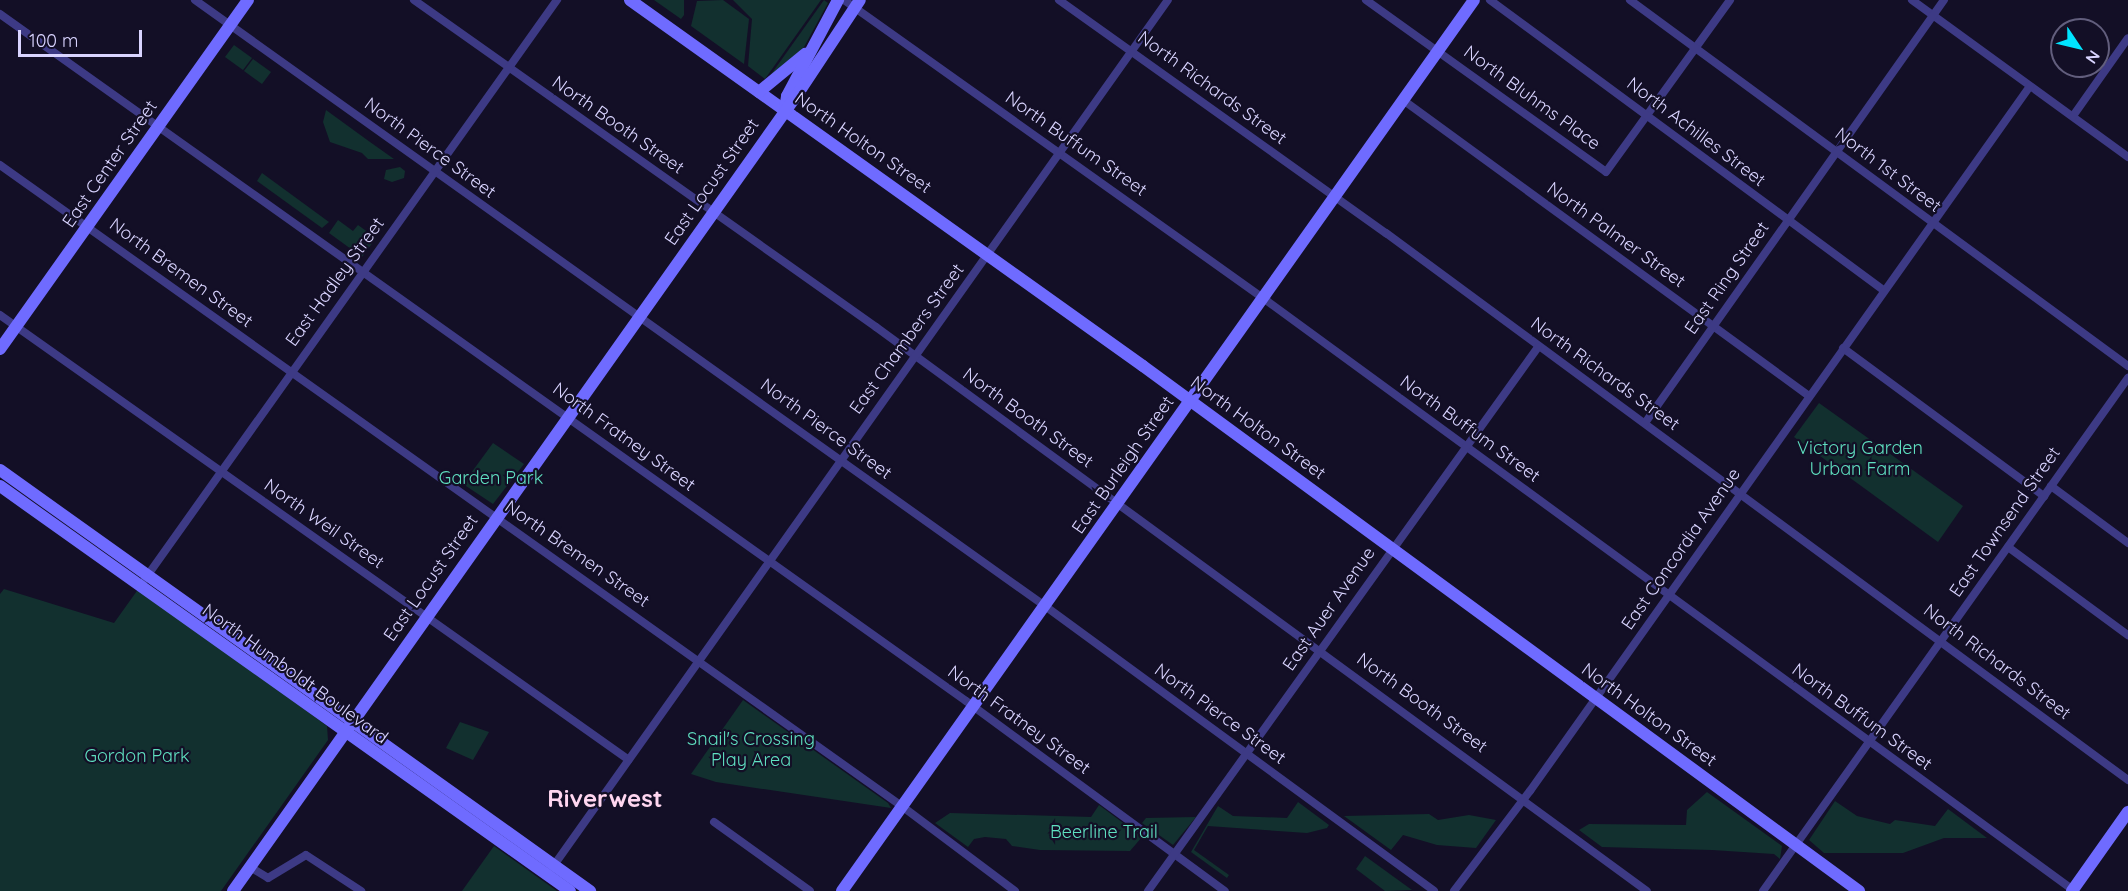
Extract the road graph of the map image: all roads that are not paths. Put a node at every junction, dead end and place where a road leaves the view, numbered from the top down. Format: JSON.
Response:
{"nodes":[{"id":1,"x":195,"y":0,"type":"edge"},
{"id":2,"x":248,"y":0,"type":"edge"},
{"id":3,"x":414,"y":0,"type":"edge"},
{"id":4,"x":557,"y":0,"type":"edge"},
{"id":5,"x":630,"y":0,"type":"edge"},
{"id":6,"x":838,"y":0,"type":"edge"},
{"id":7,"x":844,"y":0,"type":"edge"},
{"id":8,"x":1059,"y":0,"type":"edge"},
{"id":9,"x":1168,"y":0,"type":"edge"},
{"id":10,"x":1366,"y":0,"type":"edge"},
{"id":11,"x":1474,"y":0,"type":"edge"},
{"id":12,"x":1490,"y":0,"type":"edge"},
{"id":13,"x":1630,"y":0,"type":"edge"},
{"id":14,"x":1730,"y":0,"type":"edge"},
{"id":15,"x":1911,"y":0,"type":"edge"},
{"id":16,"x":1944,"y":0,"type":"edge"},
{"id":17,"x":858,"y":4,"type":"edge"},
{"id":18,"x":0,"y":14,"type":"edge"},
{"id":19,"x":1933,"y":16,"type":"junction"},
{"id":20,"x":231,"y":25,"type":"junction"},
{"id":21,"x":2128,"y":38,"type":"edge"},
{"id":22,"x":812,"y":47,"type":"junction"},
{"id":23,"x":1696,"y":47,"type":"junction"},
{"id":24,"x":1133,"y":51,"type":"junction"},
{"id":25,"x":1438,"y":51,"type":"junction"},
{"id":26,"x":508,"y":67,"type":"junction"},
{"id":27,"x":2030,"y":86,"type":"junction"},
{"id":28,"x":759,"y":92,"type":"junction"},
{"id":29,"x":1403,"y":100,"type":"junction"},
{"id":30,"x":785,"y":110,"type":"junction"},
{"id":31,"x":1646,"y":116,"type":"junction"},
{"id":32,"x":2073,"y":117,"type":"junction"},
{"id":33,"x":159,"y":126,"type":"junction"},
{"id":34,"x":1836,"y":151,"type":"junction"},
{"id":35,"x":1060,"y":152,"type":"junction"},
{"id":36,"x":2128,"y":157,"type":"edge"},
{"id":37,"x":0,"y":165,"type":"edge"},
{"id":38,"x":435,"y":171,"type":"junction"},
{"id":39,"x":1335,"y":196,"type":"junction"},
{"id":40,"x":713,"y":213,"type":"junction"},
{"id":41,"x":1788,"y":220,"type":"junction"},
{"id":42,"x":1931,"y":223,"type":"junction"},
{"id":43,"x":88,"y":226,"type":"junction"},
{"id":44,"x":988,"y":254,"type":"junction"},
{"id":45,"x":364,"y":272,"type":"junction"},
{"id":46,"x":1884,"y":290,"type":"junction"},
{"id":47,"x":1263,"y":298,"type":"junction"},
{"id":48,"x":0,"y":315,"type":"edge"},
{"id":49,"x":639,"y":316,"type":"junction"},
{"id":50,"x":16,"y":326,"type":"junction"},
{"id":51,"x":1714,"y":326,"type":"junction"},
{"id":52,"x":1538,"y":347,"type":"junction"},
{"id":53,"x":1843,"y":348,"type":"junction"},
{"id":54,"x":0,"y":349,"type":"edge"},
{"id":55,"x":914,"y":356,"type":"junction"},
{"id":56,"x":2128,"y":366,"type":"edge"},
{"id":57,"x":290,"y":372,"type":"junction"},
{"id":58,"x":2128,"y":378,"type":"edge"},
{"id":59,"x":1809,"y":396,"type":"junction"},
{"id":60,"x":1190,"y":401,"type":"junction"},
{"id":61,"x":568,"y":417,"type":"junction"},
{"id":62,"x":1645,"y":423,"type":"junction"},
{"id":63,"x":1466,"y":447,"type":"junction"},
{"id":64,"x":841,"y":460,"type":"junction"},
{"id":65,"x":0,"y":470,"type":"edge"},
{"id":66,"x":220,"y":471,"type":"junction"},
{"id":67,"x":0,"y":486,"type":"edge"},
{"id":68,"x":2051,"y":486,"type":"junction"},
{"id":69,"x":1740,"y":493,"type":"junction"},
{"id":70,"x":2044,"y":496,"type":"junction"},
{"id":71,"x":1118,"y":502,"type":"junction"},
{"id":72,"x":496,"y":517,"type":"junction"},
{"id":73,"x":2128,"y":543,"type":"edge"},
{"id":74,"x":2007,"y":547,"type":"junction"},
{"id":75,"x":1392,"y":548,"type":"junction"},
{"id":76,"x":770,"y":561,"type":"junction"},
{"id":77,"x":144,"y":581,"type":"junction"},
{"id":78,"x":1669,"y":595,"type":"junction"},
{"id":79,"x":1045,"y":606,"type":"junction"},
{"id":80,"x":426,"y":616,"type":"junction"},
{"id":81,"x":2128,"y":634,"type":"edge"},
{"id":82,"x":1941,"y":641,"type":"junction"},
{"id":83,"x":1321,"y":649,"type":"junction"},
{"id":84,"x":699,"y":661,"type":"junction"},
{"id":85,"x":1596,"y":698,"type":"junction"},
{"id":86,"x":974,"y":707,"type":"junction"},
{"id":87,"x":352,"y":722,"type":"junction"},
{"id":88,"x":345,"y":733,"type":"junction"},
{"id":89,"x":1868,"y":743,"type":"junction"},
{"id":90,"x":1246,"y":754,"type":"junction"},
{"id":91,"x":629,"y":760,"type":"junction"},
{"id":92,"x":2128,"y":780,"type":"edge"},
{"id":93,"x":1524,"y":799,"type":"junction"},
{"id":94,"x":903,"y":807,"type":"junction"},
{"id":95,"x":2128,"y":812,"type":"edge"},
{"id":96,"x":714,"y":822,"type":"dead end"},
{"id":97,"x":1796,"y":845,"type":"junction"},
{"id":98,"x":1175,"y":854,"type":"junction"},
{"id":99,"x":250,"y":867,"type":"junction"},
{"id":100,"x":551,"y":870,"type":"junction"},
{"id":101,"x":233,"y":891,"type":"edge"},
{"id":102,"x":361,"y":891,"type":"edge"},
{"id":103,"x":570,"y":891,"type":"edge"},
{"id":104,"x":590,"y":891,"type":"edge"},
{"id":105,"x":810,"y":891,"type":"edge"},
{"id":106,"x":842,"y":891,"type":"edge"},
{"id":107,"x":1015,"y":891,"type":"edge"},
{"id":108,"x":1148,"y":891,"type":"edge"},
{"id":109,"x":1225,"y":891,"type":"edge"},
{"id":110,"x":1434,"y":891,"type":"edge"},
{"id":111,"x":1454,"y":891,"type":"edge"},
{"id":112,"x":1647,"y":891,"type":"edge"},
{"id":113,"x":1763,"y":891,"type":"edge"},
{"id":114,"x":1859,"y":891,"type":"edge"},
{"id":115,"x":2072,"y":891,"type":"edge"}],
"edges":[{"from":1,"to":20,"type":"street","name":"North Pierce Street"},
{"from":2,"to":20,"type":"main road","name":"East Center Street"},
{"from":3,"to":26,"type":"street","name":"North Booth Street"},
{"from":4,"to":26,"type":"street","name":"East Hadley Street"},
{"from":5,"to":28,"type":"main road","name":"North Holton Street"},
{"from":6,"to":22,"type":"main road","name":"East Locust Street"},
{"from":7,"to":17,"type":"street","name":"North Buffum Street"},
{"from":8,"to":24,"type":"street","name":"North Richards Street"},
{"from":9,"to":24,"type":"street","name":"East Chambers Street"},
{"from":10,"to":25,"type":"street"},
{"from":11,"to":25,"type":"main road","name":"East Burleigh Street"},
{"from":12,"to":31,"type":"street","name":"North Achilles Street"},
{"from":13,"to":23,"type":"street","name":"North 1st Street"},
{"from":14,"to":23,"type":"street"},
{"from":15,"to":19,"type":"street"},
{"from":16,"to":19,"type":"street","name":"East Ring Street"},
{"from":17,"to":30,"type":"main road","name":"East Locust Street"},
{"from":17,"to":35,"type":"street","name":"North Buffum Street"},
{"from":18,"to":33,"type":"street","name":"North Fratney Street"},
{"from":19,"to":27,"type":"street"},
{"from":19,"to":34,"type":"street","name":"East Ring Street"},
{"from":20,"to":33,"type":"main road","name":"East Center Street"},
{"from":20,"to":38,"type":"street","name":"North Pierce Street"},
{"from":21,"to":32,"type":"street"},
{"from":22,"to":28,"type":"main road"},
{"from":22,"to":30,"type":"main road","name":"East Locust Street"},
{"from":23,"to":31,"type":"street"},
{"from":23,"to":34,"type":"street","name":"North 1st Street"},
{"from":24,"to":35,"type":"street","name":"East Chambers Street"},
{"from":24,"to":39,"type":"street","name":"North Richards Street"},
{"from":25,"to":29,"type":"main road","name":"East Burleigh Street"},
{"from":25,"to":31,"type":"street","name":"North Bluhms Place"},
{"from":26,"to":38,"type":"street","name":"East Hadley Street"},
{"from":26,"to":40,"type":"street","name":"North Booth Street"},
{"from":27,"to":32,"type":"street"},
{"from":27,"to":42,"type":"street","name":"East Concordia Avenue"},
{"from":28,"to":30,"type":"main road","name":"North Holton Street"},
{"from":29,"to":39,"type":"main road","name":"East Burleigh Street"},
{"from":29,"to":51,"type":"street","name":"North Palmer Street"},
{"from":30,"to":40,"type":"main road","name":"East Locust Street"},
{"from":30,"to":44,"type":"main road","name":"North Holton Street"},
{"from":31,"to":41,"type":"street","name":"North Achilles Street"},
{"from":32,"to":36,"type":"street"},
{"from":33,"to":43,"type":"main road","name":"East Center Street"},
{"from":33,"to":45,"type":"street","name":"North Fratney Street"},
{"from":34,"to":41,"type":"street","name":"East Ring Street"},
{"from":34,"to":42,"type":"street","name":"North 1st Street"},
{"from":35,"to":44,"type":"street","name":"East Chambers Street"},
{"from":35,"to":47,"type":"street","name":"North Buffum Street"},
{"from":37,"to":43,"type":"street","name":"North Bremen Street"},
{"from":38,"to":45,"type":"street","name":"East Hadley Street"},
{"from":38,"to":49,"type":"street","name":"North Pierce Street"},
{"from":39,"to":47,"type":"main road","name":"East Burleigh Street"},
{"from":39,"to":52,"type":"street","name":"North Richards Street"},
{"from":40,"to":49,"type":"main road","name":"East Locust Street"},
{"from":40,"to":55,"type":"street","name":"North Booth Street"},
{"from":41,"to":46,"type":"street","name":"North Achilles Street"},
{"from":41,"to":51,"type":"street","name":"East Ring Street"},
{"from":42,"to":46,"type":"street","name":"East Concordia Avenue"},
{"from":42,"to":56,"type":"street","name":"North 1st Street"},
{"from":43,"to":50,"type":"main road","name":"East Center Street"},
{"from":43,"to":57,"type":"street","name":"North Bremen Street"},
{"from":44,"to":55,"type":"street","name":"East Chambers Street"},
{"from":44,"to":60,"type":"main road","name":"North Holton Street"},
{"from":45,"to":57,"type":"street","name":"East Hadley Street"},
{"from":45,"to":61,"type":"street","name":"North Fratney Street"},
{"from":46,"to":53,"type":"street","name":"East Concordia Avenue"},
{"from":47,"to":60,"type":"main road","name":"East Burleigh Street"},
{"from":47,"to":63,"type":"street","name":"North Buffum Street"},
{"from":48,"to":50,"type":"street","name":"North Weil Street"},
{"from":49,"to":61,"type":"main road","name":"East Locust Street"},
{"from":49,"to":64,"type":"street","name":"North Pierce Street"},
{"from":50,"to":54,"type":"main road","name":"East Center Street"},
{"from":50,"to":66,"type":"street","name":"North Weil Street"},
{"from":51,"to":59,"type":"street","name":"North Palmer Street"},
{"from":51,"to":62,"type":"street","name":"East Ring Street"},
{"from":52,"to":62,"type":"street","name":"North Richards Street"},
{"from":52,"to":63,"type":"street","name":"East Auer Avenue"},
{"from":53,"to":59,"type":"street","name":"East Concordia Avenue"},
{"from":53,"to":70,"type":"street"},
{"from":55,"to":64,"type":"street","name":"East Chambers Street"},
{"from":55,"to":71,"type":"street","name":"North Booth Street"},
{"from":57,"to":66,"type":"street","name":"East Hadley Street"},
{"from":57,"to":72,"type":"street","name":"North Bremen Street"},
{"from":58,"to":68,"type":"street","name":"East Townsend Street"},
{"from":59,"to":69,"type":"street","name":"East Concordia Avenue"},
{"from":60,"to":71,"type":"main road","name":"East Burleigh Street"},
{"from":60,"to":75,"type":"main road","name":"North Holton Street"},
{"from":61,"to":72,"type":"main road","name":"East Locust Street"},
{"from":61,"to":76,"type":"street","name":"North Fratney Street"},
{"from":62,"to":69,"type":"street","name":"North Richards Street"},
{"from":63,"to":75,"type":"street","name":"East Auer Avenue"},
{"from":63,"to":78,"type":"street","name":"North Buffum Street"},
{"from":64,"to":76,"type":"street","name":"East Chambers Street"},
{"from":64,"to":79,"type":"street","name":"North Pierce Street"},
{"from":65,"to":77,"type":"main road"},
{"from":66,"to":77,"type":"street","name":"East Hadley Street"},
{"from":66,"to":80,"type":"street","name":"North Weil Street"},
{"from":67,"to":77,"type":"main road","name":"North Humboldt Boulevard"},
{"from":68,"to":70,"type":"street","name":"East Townsend Street"},
{"from":68,"to":73,"type":"street"},
{"from":69,"to":78,"type":"street","name":"East Concordia Avenue"},
{"from":69,"to":82,"type":"street","name":"North Richards Street"},
{"from":70,"to":74,"type":"street","name":"East Townsend Street"},
{"from":71,"to":79,"type":"main road","name":"East Burleigh Street"},
{"from":71,"to":83,"type":"street","name":"North Booth Street"},
{"from":72,"to":80,"type":"main road","name":"East Locust Street"},
{"from":72,"to":84,"type":"street","name":"North Bremen Street"},
{"from":74,"to":81,"type":"street"},
{"from":74,"to":82,"type":"street","name":"East Townsend Street"},
{"from":75,"to":83,"type":"street","name":"East Auer Avenue"},
{"from":75,"to":85,"type":"main road","name":"North Holton Street"},
{"from":76,"to":84,"type":"street","name":"East Chambers Street"},
{"from":76,"to":86,"type":"street","name":"North Fratney Street"},
{"from":77,"to":87,"type":"main road","name":"North Humboldt Boulevard"},
{"from":77,"to":88,"type":"main road","name":"North Humboldt Boulevard"},
{"from":78,"to":85,"type":"street","name":"East Concordia Avenue"},
{"from":78,"to":89,"type":"street","name":"North Buffum Street"},
{"from":79,"to":86,"type":"main road","name":"East Burleigh Street"},
{"from":79,"to":90,"type":"street","name":"North Pierce Street"},
{"from":80,"to":87,"type":"main road","name":"East Locust Street"},
{"from":80,"to":91,"type":"street","name":"North Weil Street"},
{"from":82,"to":89,"type":"street","name":"East Townsend Street"},
{"from":82,"to":92,"type":"street","name":"North Richards Street"},
{"from":83,"to":90,"type":"street","name":"East Auer Avenue"},
{"from":83,"to":93,"type":"street","name":"North Booth Street"},
{"from":84,"to":91,"type":"street","name":"East Chambers Street"},
{"from":84,"to":94,"type":"street","name":"North Bremen Street"},
{"from":85,"to":93,"type":"street","name":"East Concordia Avenue"},
{"from":85,"to":97,"type":"main road","name":"North Holton Street"},
{"from":86,"to":94,"type":"main road","name":"East Burleigh Street"},
{"from":86,"to":98,"type":"street","name":"North Fratney Street"},
{"from":87,"to":88,"type":"main road","name":"East Locust Street"},
{"from":87,"to":100,"type":"main road","name":"North Humboldt Boulevard"},
{"from":88,"to":99,"type":"main road","name":"East Locust Street"},
{"from":88,"to":100,"type":"main road","name":"North Humboldt Boulevard"},
{"from":89,"to":97,"type":"street","name":"East Townsend Street"},
{"from":89,"to":115,"type":"street","name":"North Buffum Street"},
{"from":90,"to":98,"type":"street","name":"East Auer Avenue"},
{"from":90,"to":110,"type":"street","name":"North Pierce Street"},
{"from":91,"to":100,"type":"street","name":"East Chambers Street"},
{"from":93,"to":111,"type":"street","name":"East Concordia Avenue"},
{"from":93,"to":112,"type":"street","name":"North Booth Street"},
{"from":94,"to":106,"type":"main road","name":"East Burleigh Street"},
{"from":94,"to":107,"type":"street","name":"North Bremen Street"},
{"from":95,"to":115,"type":"main road"},
{"from":96,"to":105,"type":"street"},
{"from":97,"to":113,"type":"street","name":"East Townsend Street"},
{"from":97,"to":114,"type":"main road","name":"North Holton Street"},
{"from":98,"to":108,"type":"street","name":"East Auer Avenue"},
{"from":98,"to":109,"type":"street","name":"North Fratney Street"},
{"from":99,"to":101,"type":"main road","name":"East Locust Street"},
{"from":99,"to":102,"type":"street"},
{"from":100,"to":103,"type":"main road","name":"North Humboldt Boulevard"},
{"from":100,"to":104,"type":"main road","name":"North Humboldt Boulevard"}]}
